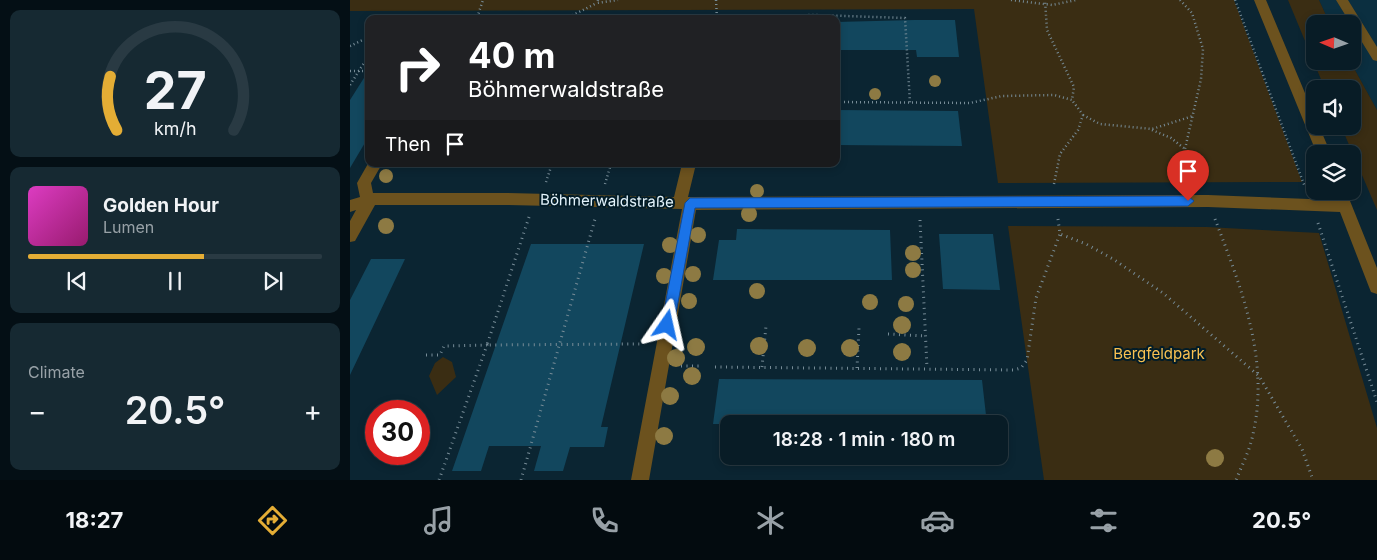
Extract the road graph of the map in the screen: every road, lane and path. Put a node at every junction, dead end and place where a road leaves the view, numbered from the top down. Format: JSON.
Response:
{"nodes":[{"id":1,"x":483,"y":0,"type":"edge"},
{"id":2,"x":618,"y":0,"type":"edge"},
{"id":3,"x":716,"y":0,"type":"edge"},
{"id":4,"x":1011,"y":0,"type":"edge"},
{"id":5,"x":1045,"y":0,"type":"edge"},
{"id":6,"x":1076,"y":0,"type":"edge"},
{"id":7,"x":1180,"y":0,"type":"edge"},
{"id":8,"x":1260,"y":0,"type":"edge"},
{"id":9,"x":1342,"y":0,"type":"edge"},
{"id":10,"x":598,"y":1,"type":"edge"},
{"id":11,"x":1046,"y":6,"type":"junction"},
{"id":12,"x":477,"y":15,"type":"edge"},
{"id":13,"x":572,"y":15,"type":"edge"},
{"id":14,"x":717,"y":15,"type":"edge"},
{"id":15,"x":840,"y":16,"type":"edge"},
{"id":16,"x":365,"y":39,"type":"edge"},
{"id":17,"x":350,"y":46,"type":"edge"},
{"id":18,"x":1377,"y":57,"type":"edge"},
{"id":19,"x":365,"y":61,"type":"edge"},
{"id":20,"x":350,"y":71,"type":"edge"},
{"id":21,"x":358,"y":72,"type":"junction"},
{"id":22,"x":365,"y":72,"type":"edge"},
{"id":23,"x":350,"y":85,"type":"edge"},
{"id":24,"x":1072,"y":100,"type":"junction"},
{"id":25,"x":840,"y":102,"type":"edge"},
{"id":26,"x":910,"y":102,"type":"junction"},
{"id":27,"x":1083,"y":115,"type":"junction"},
{"id":28,"x":1193,"y":116,"type":"junction"},
{"id":29,"x":1152,"y":129,"type":"junction"},
{"id":30,"x":1320,"y":145,"type":"edge"},
{"id":31,"x":1186,"y":149,"type":"junction"},
{"id":32,"x":373,"y":167,"type":"edge"},
{"id":33,"x":551,"y":167,"type":"edge"},
{"id":34,"x":610,"y":167,"type":"edge"},
{"id":35,"x":688,"y":167,"type":"edge"},
{"id":36,"x":545,"y":184,"type":"dead end"},
{"id":37,"x":605,"y":184,"type":"dead end"},
{"id":38,"x":1343,"y":200,"type":"edge"},
{"id":39,"x":1051,"y":201,"type":"junction"},
{"id":40,"x":1208,"y":201,"type":"junction"},
{"id":41,"x":368,"y":202,"type":"junction"},
{"id":42,"x":685,"y":203,"type":"junction"},
{"id":43,"x":350,"y":206,"type":"edge"},
{"id":44,"x":1346,"y":206,"type":"junction"},
{"id":45,"x":529,"y":217,"type":"dead end"},
{"id":46,"x":595,"y":218,"type":"dead end"},
{"id":47,"x":920,"y":220,"type":"dead end"},
{"id":48,"x":1060,"y":234,"type":"junction"},
{"id":49,"x":350,"y":236,"type":"edge"},
{"id":50,"x":1377,"y":287,"type":"edge"},
{"id":51,"x":766,"y":326,"type":"dead end"},
{"id":52,"x":859,"y":328,"type":"dead end"},
{"id":53,"x":888,"y":334,"type":"dead end"},
{"id":54,"x":925,"y":336,"type":"junction"},
{"id":55,"x":640,"y":344,"type":"dead end"},
{"id":56,"x":487,"y":345,"type":"junction"},
{"id":57,"x":560,"y":345,"type":"junction"},
{"id":58,"x":426,"y":355,"type":"dead end"},
{"id":59,"x":681,"y":366,"type":"dead end"},
{"id":60,"x":700,"y":366,"type":"dead end"},
{"id":61,"x":715,"y":367,"type":"dead end"},
{"id":62,"x":762,"y":367,"type":"junction"},
{"id":63,"x":857,"y":368,"type":"junction"},
{"id":64,"x":927,"y":368,"type":"junction"},
{"id":65,"x":1259,"y":376,"type":"junction"},
{"id":66,"x":439,"y":480,"type":"edge"},
{"id":67,"x":521,"y":480,"type":"edge"},
{"id":68,"x":640,"y":480,"type":"edge"},
{"id":69,"x":1236,"y":480,"type":"edge"},
{"id":70,"x":1313,"y":480,"type":"edge"}],
"edges":[{"from":1,"to":12,"type":"path"},
{"from":2,"to":10,"type":"path"},
{"from":3,"to":14,"type":"path"},
{"from":4,"to":11,"type":"path"},
{"from":5,"to":11,"type":"path"},
{"from":6,"to":11,"type":"path"},
{"from":7,"to":28,"type":"path"},
{"from":8,"to":30,"type":"street"},
{"from":9,"to":18,"type":"street"},
{"from":10,"to":13,"type":"path"},
{"from":11,"to":24,"type":"path"},
{"from":15,"to":26,"type":"path"},
{"from":16,"to":17,"type":"path"},
{"from":19,"to":21,"type":"path"},
{"from":20,"to":21,"type":"path"},
{"from":21,"to":22,"type":"path"},
{"from":21,"to":23,"type":"path"},
{"from":24,"to":26,"type":"path"},
{"from":24,"to":27,"type":"path"},
{"from":25,"to":26,"type":"path"},
{"from":27,"to":29,"type":"path"},
{"from":27,"to":39,"type":"path"},
{"from":28,"to":29,"type":"path"},
{"from":28,"to":31,"type":"path"},
{"from":29,"to":31,"type":"path"},
{"from":31,"to":40,"type":"path"},
{"from":32,"to":41,"type":"street"},
{"from":33,"to":36,"type":"path"},
{"from":34,"to":37,"type":"path"},
{"from":35,"to":42,"type":"street"},
{"from":38,"to":44,"type":"street"},
{"from":39,"to":40,"type":"street","name":"Böhmerwaldstraße"},
{"from":39,"to":42,"type":"street","name":"Böhmerwaldstraße"},
{"from":39,"to":48,"type":"path"},
{"from":40,"to":44,"type":"street","name":"Böhmerwaldstraße"},
{"from":40,"to":65,"type":"path"},
{"from":41,"to":42,"type":"street","name":"Böhmerwaldstraße"},
{"from":41,"to":43,"type":"street","name":"Böhmerwaldstraße"},
{"from":41,"to":49,"type":"street"},
{"from":42,"to":68,"type":"street"},
{"from":44,"to":50,"type":"street"},
{"from":45,"to":56,"type":"path"},
{"from":46,"to":57,"type":"path"},
{"from":47,"to":54,"type":"path"},
{"from":48,"to":64,"type":"path"},
{"from":48,"to":65,"type":"path"},
{"from":51,"to":62,"type":"path"},
{"from":52,"to":63,"type":"path"},
{"from":53,"to":54,"type":"path"},
{"from":54,"to":64,"type":"path"},
{"from":55,"to":57,"type":"path"},
{"from":56,"to":57,"type":"path"},
{"from":56,"to":58,"type":"path"},
{"from":56,"to":66,"type":"path"},
{"from":57,"to":67,"type":"path"},
{"from":59,"to":60,"type":"path"},
{"from":61,"to":62,"type":"path"},
{"from":62,"to":63,"type":"path"},
{"from":63,"to":64,"type":"path"},
{"from":65,"to":69,"type":"path"},
{"from":65,"to":70,"type":"path"}]}
